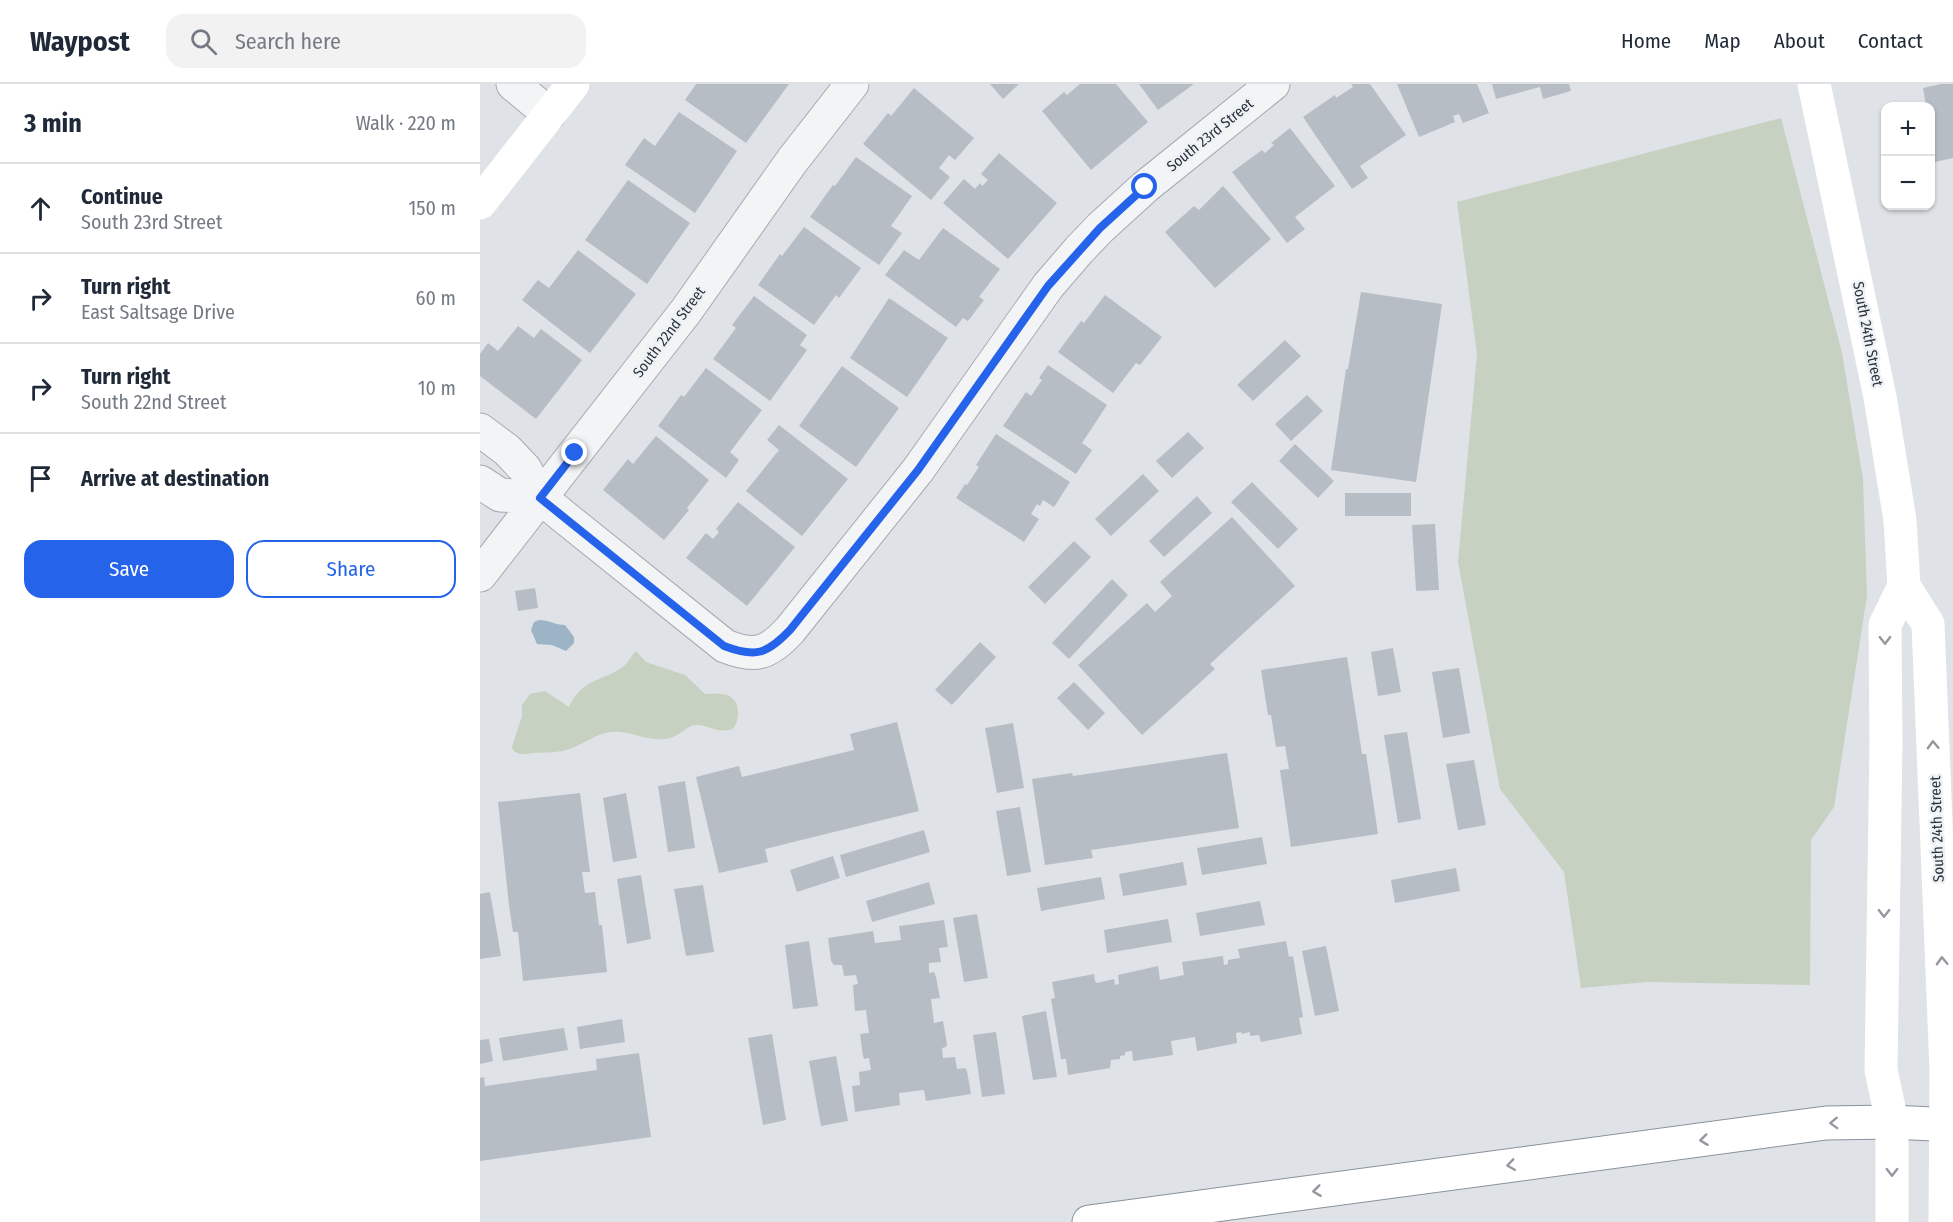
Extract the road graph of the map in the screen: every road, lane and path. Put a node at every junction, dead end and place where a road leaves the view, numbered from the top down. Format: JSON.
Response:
{"nodes":[{"id":1,"x":513,"y":84,"type":"edge"},
{"id":2,"x":573,"y":84,"type":"edge"},
{"id":3,"x":852,"y":84,"type":"edge"},
{"id":4,"x":1273,"y":84,"type":"edge"},
{"id":5,"x":1814,"y":84,"type":"edge"},
{"id":6,"x":549,"y":114,"type":"junction"},
{"id":7,"x":480,"y":203,"type":"edge"},
{"id":8,"x":480,"y":430,"type":"edge"},
{"id":9,"x":480,"y":482,"type":"edge"},
{"id":10,"x":540,"y":498,"type":"junction"},
{"id":11,"x":480,"y":575,"type":"edge"},
{"id":12,"x":1904,"y":586,"type":"junction"},
{"id":13,"x":1892,"y":1122,"type":"junction"},
{"id":14,"x":1949,"y":1125,"type":"edge"},
{"id":15,"x":1089,"y":1222,"type":"edge"},
{"id":16,"x":1892,"y":1222,"type":"edge"},
{"id":17,"x":1945,"y":1222,"type":"edge"}],
"edges":[{"from":1,"to":6,"type":"street"},
{"from":2,"to":6,"type":"main road"},
{"from":3,"to":10,"type":"street","name":"South 22nd Street"},
{"from":4,"to":10,"type":"street","name":"South 23rd Street"},
{"from":5,"to":12,"type":"main road","name":"South 24th Street"},
{"from":6,"to":7,"type":"main road"},
{"from":8,"to":10,"type":"street"},
{"from":9,"to":10,"type":"street"},
{"from":10,"to":11,"type":"street","name":"South 22nd Street"},
{"from":12,"to":13,"type":"main road","name":"South 24th Street","one_way":true},
{"from":14,"to":12,"type":"main road","name":"South 24th Street","one_way":true},
{"from":13,"to":14,"type":"main road"},
{"from":13,"to":15,"type":"main road","one_way":true},
{"from":13,"to":16,"type":"main road","name":"South 24th Street","one_way":true},
{"from":14,"to":17,"type":"main road","name":"South 24th Street"}]}
